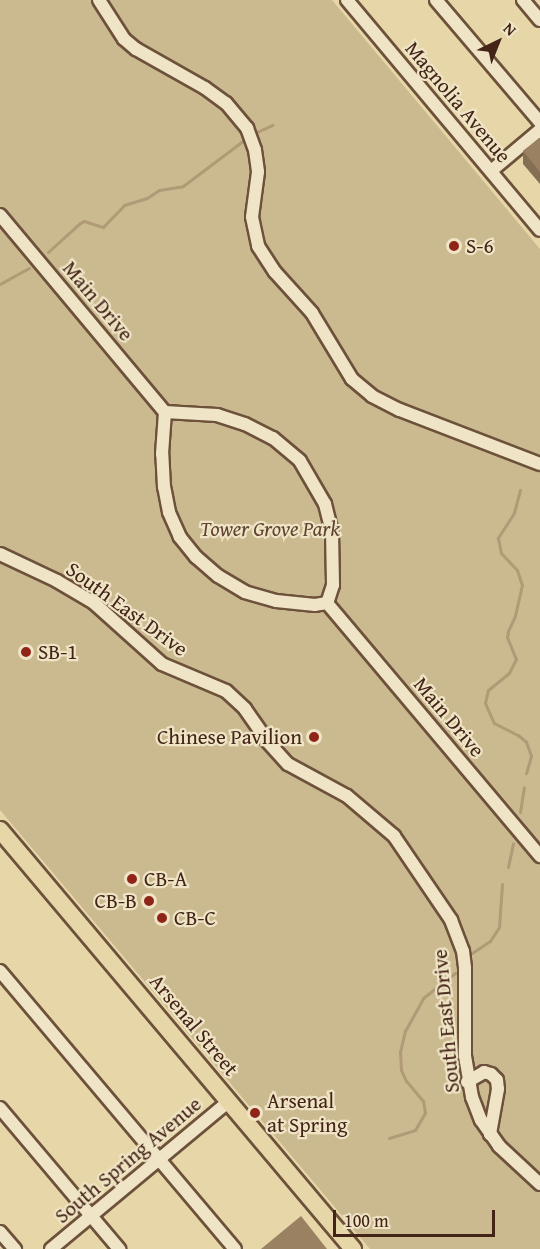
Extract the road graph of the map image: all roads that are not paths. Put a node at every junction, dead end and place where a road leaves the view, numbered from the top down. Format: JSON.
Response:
{"nodes":[{"id":1,"x":99,"y":0,"type":"edge"},
{"id":2,"x":347,"y":0,"type":"edge"},
{"id":3,"x":436,"y":0,"type":"edge"},
{"id":4,"x":523,"y":0,"type":"edge"},
{"id":5,"x":540,"y":20,"type":"edge"},
{"id":6,"x":540,"y":122,"type":"edge"},
{"id":7,"x":540,"y":130,"type":"edge"},
{"id":8,"x":491,"y":171,"type":"junction"},
{"id":9,"x":0,"y":215,"type":"edge"},
{"id":10,"x":540,"y":230,"type":"edge"},
{"id":11,"x":165,"y":412,"type":"junction"},
{"id":12,"x":540,"y":464,"type":"edge"},
{"id":13,"x":0,"y":554,"type":"edge"},
{"id":14,"x":327,"y":603,"type":"junction"},
{"id":15,"x":0,"y":830,"type":"edge"},
{"id":16,"x":540,"y":856,"type":"edge"},
{"id":17,"x":0,"y":971,"type":"edge"},
{"id":18,"x":467,"y":1082,"type":"junction"},
{"id":19,"x":229,"y":1101,"type":"junction"},
{"id":20,"x":0,"y":1108,"type":"edge"},
{"id":21,"x":490,"y":1134,"type":"junction"},
{"id":22,"x":160,"y":1159,"type":"junction"},
{"id":23,"x":540,"y":1184,"type":"edge"},
{"id":24,"x":91,"y":1216,"type":"junction"},
{"id":25,"x":0,"y":1232,"type":"edge"},
{"id":26,"x":15,"y":1249,"type":"edge"},
{"id":27,"x":51,"y":1249,"type":"edge"},
{"id":28,"x":119,"y":1249,"type":"edge"},
{"id":29,"x":235,"y":1249,"type":"edge"},
{"id":30,"x":353,"y":1249,"type":"edge"}],
"edges":[{"from":1,"to":12,"type":"street"},
{"from":2,"to":8,"type":"street","name":"Magnolia Avenue"},
{"from":3,"to":6,"type":"street"},
{"from":4,"to":5,"type":"street"},
{"from":7,"to":8,"type":"street"},
{"from":8,"to":10,"type":"street","name":"Magnolia Avenue"},
{"from":9,"to":11,"type":"street","name":"Main Drive"},
{"from":11,"to":14,"type":"street"},
{"from":11,"to":14,"type":"street"},
{"from":13,"to":18,"type":"street","name":"South East Drive"},
{"from":14,"to":16,"type":"street","name":"Main Drive"},
{"from":15,"to":19,"type":"main road","name":"Arsenal Street"},
{"from":17,"to":22,"type":"street"},
{"from":18,"to":21,"type":"street","name":"South East Drive"},
{"from":18,"to":21,"type":"street"},
{"from":19,"to":22,"type":"street","name":"South Spring Avenue"},
{"from":19,"to":30,"type":"main road","name":"Arsenal Street"},
{"from":20,"to":24,"type":"street"},
{"from":21,"to":23,"type":"street","name":"South East Drive"},
{"from":22,"to":24,"type":"street","name":"South Spring Avenue"},
{"from":22,"to":29,"type":"street"},
{"from":24,"to":27,"type":"street","name":"South Spring Avenue"},
{"from":24,"to":28,"type":"street"},
{"from":25,"to":26,"type":"street"}]}
